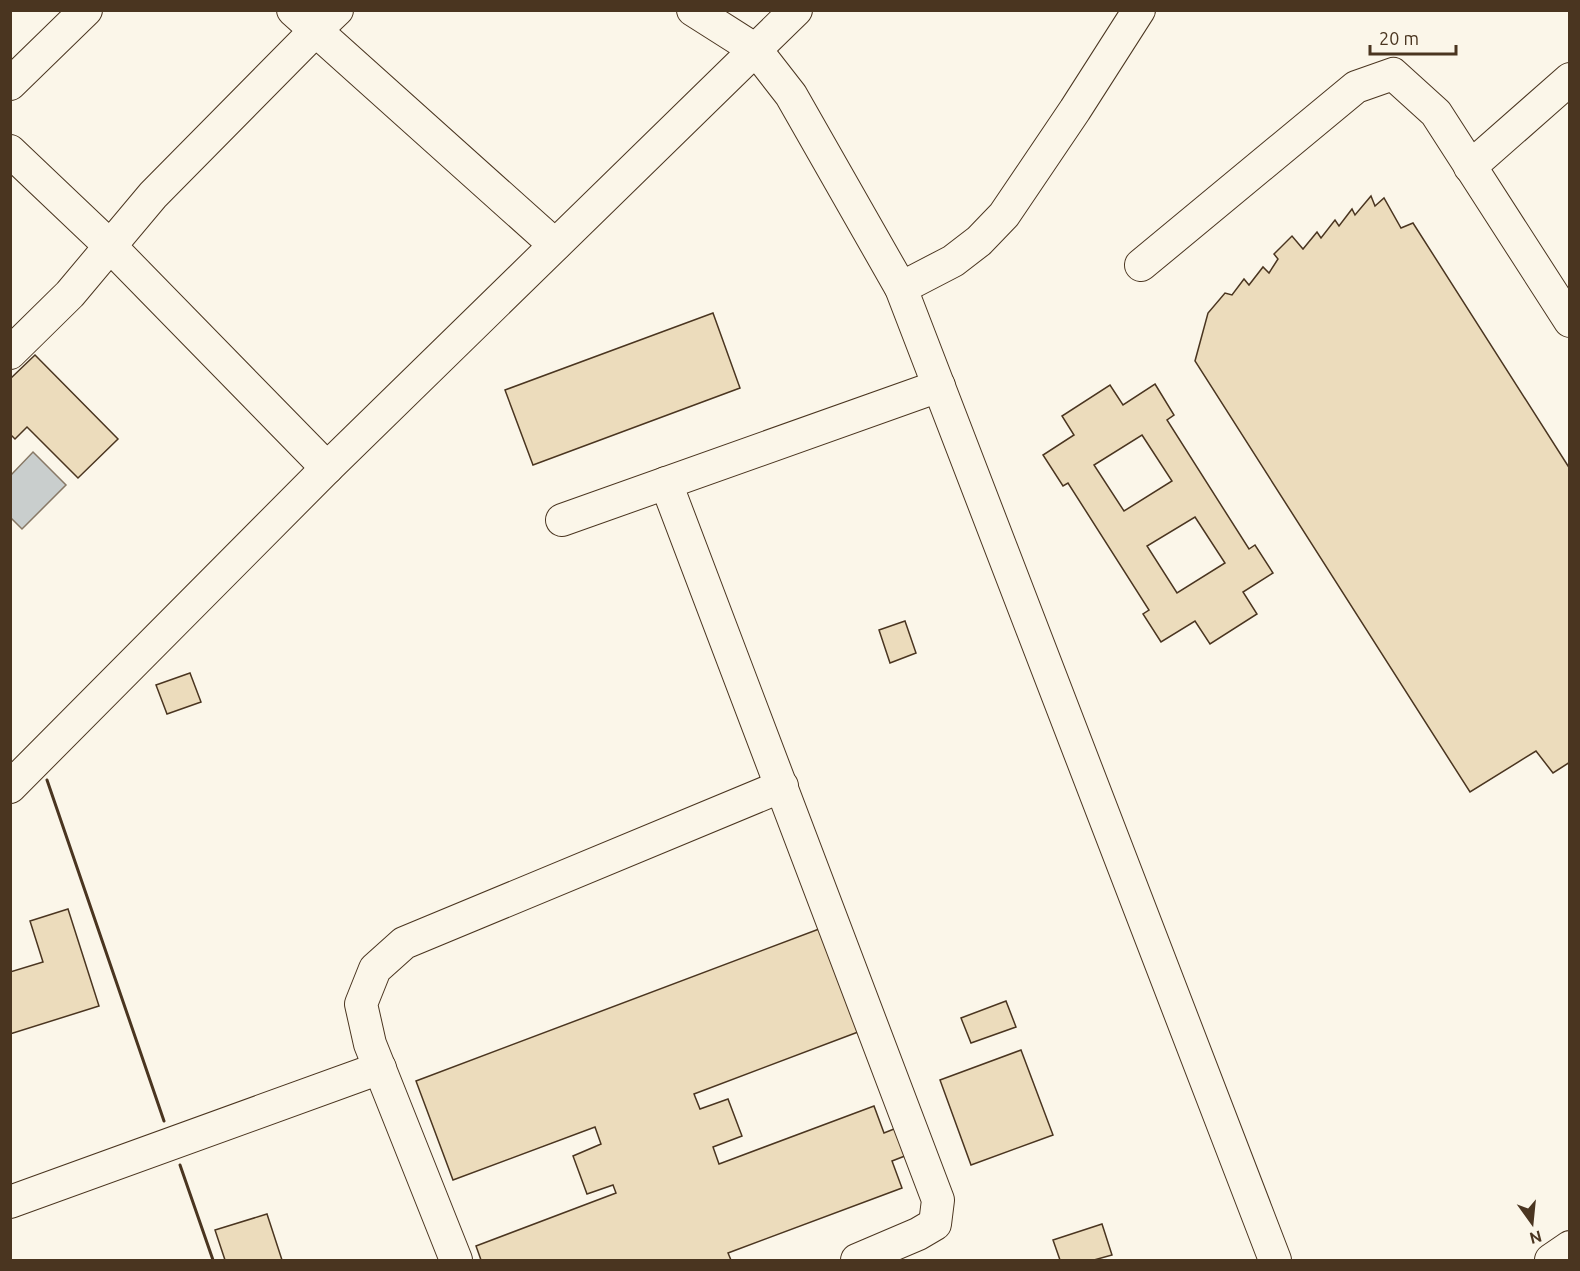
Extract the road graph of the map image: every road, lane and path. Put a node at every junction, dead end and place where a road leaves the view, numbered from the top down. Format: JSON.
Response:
{"nodes":[{"id":1,"x":86,"y":10,"type":"edge"},
{"id":2,"x":693,"y":10,"type":"edge"},
{"id":3,"x":796,"y":10,"type":"edge"},
{"id":4,"x":1139,"y":10,"type":"edge"},
{"id":5,"x":315,"y":17,"type":"edge"},
{"id":6,"x":756,"y":50,"type":"junction"},
{"id":7,"x":1569,"y":80,"type":"edge"},
{"id":8,"x":10,"y":84,"type":"edge"},
{"id":9,"x":10,"y":151,"type":"edge"},
{"id":10,"x":1470,"y":167,"type":"junction"},
{"id":11,"x":555,"y":245,"type":"junction"},
{"id":12,"x":110,"y":246,"type":"junction"},
{"id":13,"x":1141,"y":265,"type":"dead end"},
{"id":14,"x":901,"y":288,"type":"junction"},
{"id":15,"x":1569,"y":321,"type":"edge"},
{"id":16,"x":10,"y":353,"type":"edge"},
{"id":17,"x":939,"y":386,"type":"junction"},
{"id":18,"x":327,"y":468,"type":"junction"},
{"id":19,"x":666,"y":483,"type":"junction"},
{"id":20,"x":562,"y":520,"type":"dead end"},
{"id":21,"x":782,"y":786,"type":"junction"},
{"id":22,"x":10,"y":787,"type":"edge"},
{"id":23,"x":380,"y":1068,"type":"junction"},
{"id":24,"x":10,"y":1202,"type":"edge"},
{"id":25,"x":1569,"y":1247,"type":"edge"},
{"id":26,"x":456,"y":1260,"type":"edge"},
{"id":27,"x":857,"y":1260,"type":"edge"},
{"id":28,"x":1275,"y":1260,"type":"edge"},
{"id":29,"x":1551,"y":1260,"type":"edge"}],
"edges":[{"from":1,"to":8,"type":"street"},
{"from":2,"to":6,"type":"street"},
{"from":3,"to":6,"type":"street"},
{"from":4,"to":14,"type":"street"},
{"from":5,"to":11,"type":"street"},
{"from":5,"to":12,"type":"street"},
{"from":6,"to":11,"type":"street"},
{"from":6,"to":14,"type":"street"},
{"from":7,"to":10,"type":"street"},
{"from":9,"to":12,"type":"street"},
{"from":10,"to":13,"type":"street"},
{"from":10,"to":15,"type":"street"},
{"from":11,"to":18,"type":"street"},
{"from":12,"to":16,"type":"street"},
{"from":12,"to":18,"type":"street"},
{"from":14,"to":17,"type":"street"},
{"from":17,"to":19,"type":"street"},
{"from":17,"to":28,"type":"street"},
{"from":18,"to":22,"type":"street"},
{"from":19,"to":20,"type":"street"},
{"from":19,"to":21,"type":"street"},
{"from":21,"to":23,"type":"street"},
{"from":21,"to":27,"type":"street"},
{"from":23,"to":24,"type":"street"},
{"from":23,"to":26,"type":"street"},
{"from":25,"to":29,"type":"street"}]}
